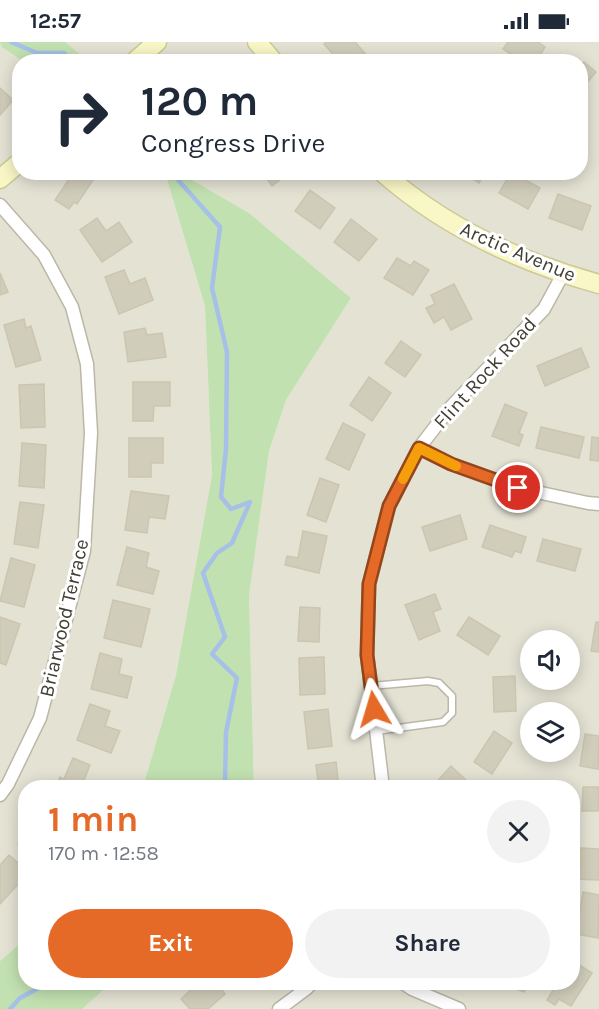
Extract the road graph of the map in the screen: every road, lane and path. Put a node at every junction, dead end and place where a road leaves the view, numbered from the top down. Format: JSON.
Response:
{"nodes":[{"id":1,"x":157,"y":42,"type":"edge"},
{"id":2,"x":257,"y":42,"type":"edge"},
{"id":3,"x":143,"y":54,"type":"edge"},
{"id":4,"x":267,"y":54,"type":"edge"},
{"id":5,"x":12,"y":169,"type":"edge"},
{"id":6,"x":0,"y":179,"type":"edge"},
{"id":7,"x":391,"y":180,"type":"edge"},
{"id":8,"x":0,"y":205,"type":"edge"},
{"id":9,"x":563,"y":274,"type":"junction"},
{"id":10,"x":599,"y":284,"type":"edge"},
{"id":11,"x":419,"y":448,"type":"junction"},
{"id":12,"x":599,"y":504,"type":"edge"},
{"id":13,"x":371,"y":686,"type":"junction"},
{"id":14,"x":376,"y":731,"type":"junction"},
{"id":15,"x":382,"y":780,"type":"edge"},
{"id":16,"x":0,"y":795,"type":"edge"},
{"id":17,"x":303,"y":990,"type":"edge"},
{"id":18,"x":414,"y":990,"type":"edge"},
{"id":19,"x":279,"y":1009,"type":"edge"},
{"id":20,"x":459,"y":1009,"type":"edge"}],
"edges":[{"from":1,"to":3,"type":"street"},
{"from":2,"to":4,"type":"street"},
{"from":5,"to":6,"type":"street"},
{"from":7,"to":9,"type":"street","name":"Arctic Avenue"},
{"from":8,"to":16,"type":"street","name":"Briarwood Terrace"},
{"from":9,"to":10,"type":"street","name":"Arctic Avenue"},
{"from":9,"to":11,"type":"street","name":"Flint Rock Road"},
{"from":11,"to":12,"type":"street"},
{"from":11,"to":13,"type":"street","name":"Flint Rock Road"},
{"from":13,"to":14,"type":"street","name":"Flint Rock Road"},
{"from":13,"to":14,"type":"lane"},
{"from":14,"to":15,"type":"street","name":"Flint Rock Road"},
{"from":17,"to":19,"type":"street"},
{"from":18,"to":20,"type":"street"}]}
